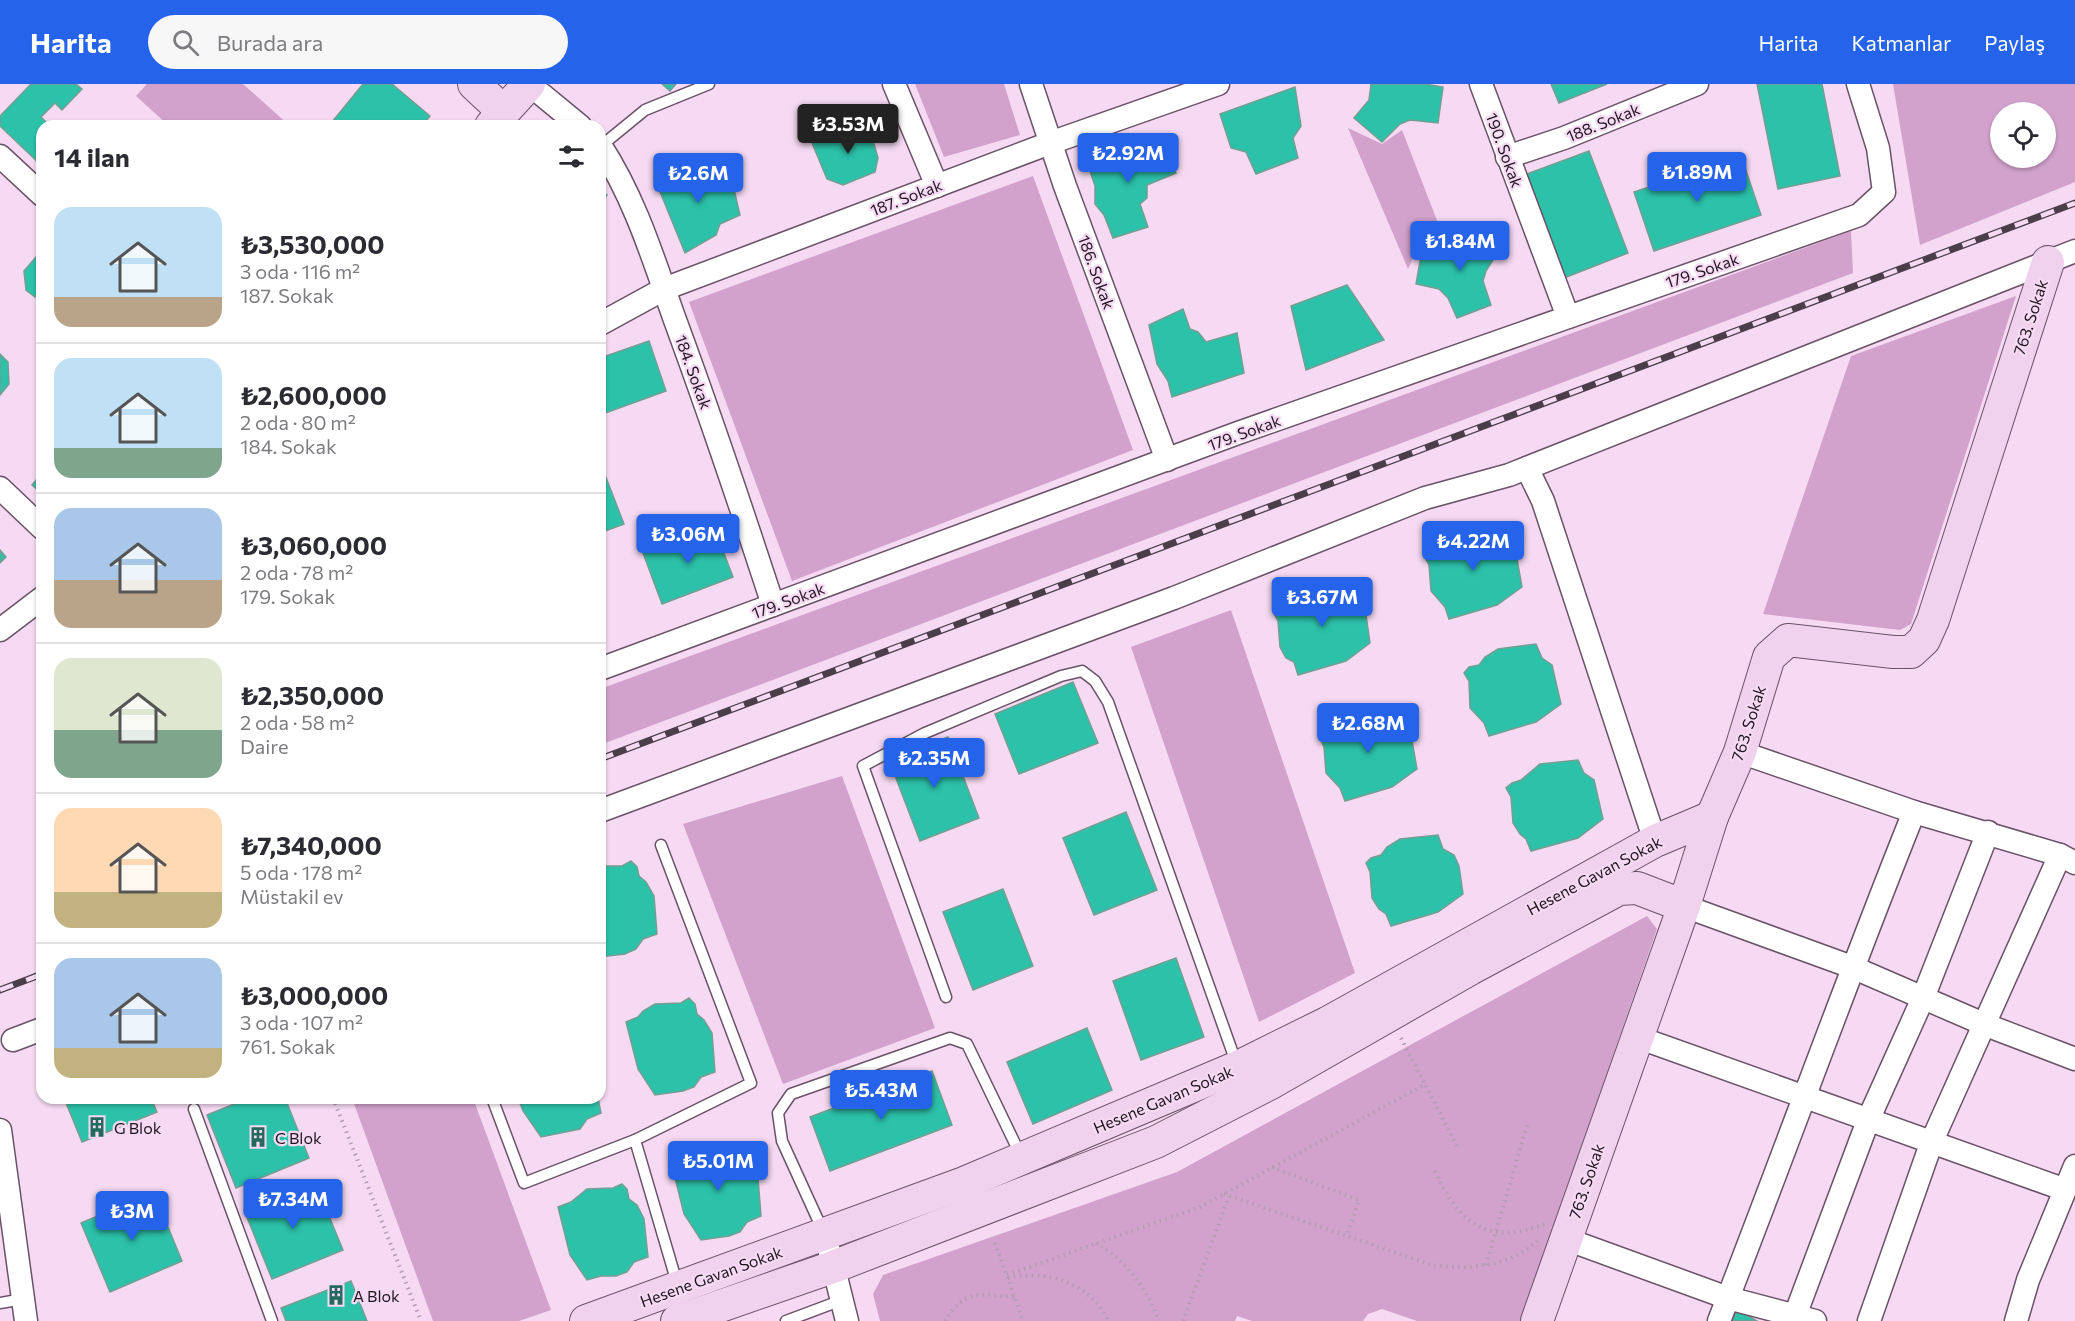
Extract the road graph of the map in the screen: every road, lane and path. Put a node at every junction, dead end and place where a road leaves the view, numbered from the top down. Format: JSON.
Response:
{"nodes":[{"id":1,"x":474,"y":84,"type":"edge"},
{"id":2,"x":529,"y":84,"type":"edge"},
{"id":3,"x":894,"y":84,"type":"edge"},
{"id":4,"x":1031,"y":84,"type":"edge"},
{"id":5,"x":1218,"y":84,"type":"edge"},
{"id":6,"x":1481,"y":84,"type":"edge"},
{"id":7,"x":1697,"y":84,"type":"edge"},
{"id":8,"x":1858,"y":84,"type":"edge"},
{"id":9,"x":706,"y":85,"type":"edge"},
{"id":10,"x":498,"y":119,"type":"edge"},
{"id":11,"x":573,"y":120,"type":"edge"},
{"id":12,"x":606,"y":140,"type":"edge"},
{"id":13,"x":1050,"y":143,"type":"junction"},
{"id":14,"x":606,"y":155,"type":"edge"},
{"id":15,"x":0,"y":156,"type":"edge"},
{"id":16,"x":1507,"y":157,"type":"junction"},
{"id":17,"x":936,"y":186,"type":"junction"},
{"id":18,"x":36,"y":189,"type":"edge"},
{"id":19,"x":2061,"y":256,"type":"edge"},
{"id":20,"x":664,"y":289,"type":"junction"},
{"id":21,"x":1568,"y":317,"type":"junction"},
{"id":22,"x":606,"y":321,"type":"edge"},
{"id":23,"x":1167,"y":460,"type":"junction"},
{"id":24,"x":1527,"y":468,"type":"junction"},
{"id":25,"x":0,"y":488,"type":"edge"},
{"id":26,"x":36,"y":522,"type":"edge"},
{"id":27,"x":36,"y":603,"type":"edge"},
{"id":28,"x":773,"y":605,"type":"junction"},
{"id":29,"x":0,"y":630,"type":"edge"},
{"id":30,"x":606,"y":667,"type":"edge"},
{"id":31,"x":1740,"y":752,"type":"junction"},
{"id":32,"x":606,"y":809,"type":"edge"},
{"id":33,"x":1914,"y":812,"type":"junction"},
{"id":34,"x":1712,"y":818,"type":"junction"},
{"id":35,"x":1988,"y":832,"type":"junction"},
{"id":36,"x":1654,"y":841,"type":"junction"},
{"id":37,"x":661,"y":844,"type":"dead end"},
{"id":38,"x":2068,"y":859,"type":"edge"},
{"id":39,"x":1684,"y":906,"type":"junction"},
{"id":40,"x":1852,"y":967,"type":"junction"},
{"id":41,"x":945,"y":998,"type":"dead end"},
{"id":42,"x":1923,"y":998,"type":"junction"},
{"id":43,"x":1986,"y":1025,"type":"junction"},
{"id":44,"x":36,"y":1031,"type":"edge"},
{"id":45,"x":1637,"y":1037,"type":"junction"},
{"id":46,"x":1401,"y":1038,"type":"dead end"},
{"id":47,"x":13,"y":1040,"type":"dead end"},
{"id":48,"x":2075,"y":1059,"type":"edge"},
{"id":49,"x":1238,"y":1067,"type":"junction"},
{"id":50,"x":1424,"y":1085,"type":"junction"},
{"id":51,"x":1805,"y":1098,"type":"junction"},
{"id":52,"x":335,"y":1104,"type":"edge"},
{"id":53,"x":494,"y":1104,"type":"edge"},
{"id":54,"x":194,"y":1109,"type":"dead end"},
{"id":55,"x":1869,"y":1118,"type":"junction"},
{"id":56,"x":1528,"y":1122,"type":"dead end"},
{"id":57,"x":0,"y":1130,"type":"edge"},
{"id":58,"x":635,"y":1140,"type":"junction"},
{"id":59,"x":1932,"y":1141,"type":"junction"},
{"id":60,"x":1458,"y":1148,"type":"dead end"},
{"id":61,"x":1023,"y":1159,"type":"junction"},
{"id":62,"x":2075,"y":1166,"type":"edge"},
{"id":63,"x":1272,"y":1167,"type":"junction"},
{"id":64,"x":1435,"y":1171,"type":"dead end"},
{"id":65,"x":2063,"y":1189,"type":"junction"},
{"id":66,"x":1226,"y":1195,"type":"junction"},
{"id":67,"x":1495,"y":1232,"type":"junction"},
{"id":68,"x":825,"y":1234,"type":"junction"},
{"id":69,"x":1552,"y":1234,"type":"junction"},
{"id":70,"x":1347,"y":1236,"type":"junction"},
{"id":71,"x":995,"y":1243,"type":"dead end"},
{"id":72,"x":1096,"y":1243,"type":"junction"},
{"id":73,"x":1486,"y":1265,"type":"junction"},
{"id":74,"x":833,"y":1268,"type":"junction"},
{"id":75,"x":1007,"y":1276,"type":"junction"},
{"id":76,"x":679,"y":1288,"type":"junction"},
{"id":77,"x":1015,"y":1297,"type":"junction"},
{"id":78,"x":1728,"y":1298,"type":"junction"},
{"id":79,"x":23,"y":1299,"type":"junction"},
{"id":80,"x":0,"y":1303,"type":"edge"},
{"id":81,"x":845,"y":1311,"type":"edge"},
{"id":82,"x":1801,"y":1319,"type":"edge"},
{"id":83,"x":26,"y":1321,"type":"edge"},
{"id":84,"x":272,"y":1321,"type":"edge"},
{"id":85,"x":421,"y":1321,"type":"edge"},
{"id":86,"x":586,"y":1321,"type":"edge"},
{"id":87,"x":677,"y":1321,"type":"edge"},
{"id":88,"x":786,"y":1321,"type":"edge"},
{"id":89,"x":945,"y":1321,"type":"edge"},
{"id":90,"x":1023,"y":1321,"type":"edge"},
{"id":91,"x":1108,"y":1321,"type":"edge"},
{"id":92,"x":1159,"y":1321,"type":"edge"},
{"id":93,"x":1183,"y":1321,"type":"edge"},
{"id":94,"x":1537,"y":1321,"type":"edge"},
{"id":95,"x":1719,"y":1321,"type":"edge"},
{"id":96,"x":1869,"y":1321,"type":"edge"},
{"id":97,"x":2016,"y":1321,"type":"edge"}],
"edges":[{"from":1,"to":10,"type":"street"},
{"from":2,"to":10,"type":"street"},
{"from":2,"to":11,"type":"street"},
{"from":3,"to":17,"type":"street"},
{"from":4,"to":13,"type":"street","name":"186. Sokak"},
{"from":5,"to":13,"type":"street","name":"187. Sokak"},
{"from":6,"to":16,"type":"street","name":"190. Sokak"},
{"from":7,"to":16,"type":"street","name":"188. Sokak"},
{"from":8,"to":21,"type":"street","name":"179. Sokak"},
{"from":9,"to":12,"type":"lane"},
{"from":13,"to":17,"type":"street","name":"187. Sokak"},
{"from":13,"to":23,"type":"street","name":"186. Sokak"},
{"from":14,"to":20,"type":"street","name":"184. Sokak"},
{"from":15,"to":18,"type":"street"},
{"from":16,"to":21,"type":"street","name":"190. Sokak"},
{"from":17,"to":20,"type":"street","name":"187. Sokak"},
{"from":19,"to":24,"type":"street"},
{"from":19,"to":31,"type":"street","name":"763. Sokak"},
{"from":20,"to":22,"type":"street","name":"187. Sokak"},
{"from":20,"to":28,"type":"street","name":"184. Sokak"},
{"from":21,"to":23,"type":"street","name":"179. Sokak"},
{"from":23,"to":28,"type":"street","name":"179. Sokak"},
{"from":24,"to":32,"type":"street"},
{"from":24,"to":36,"type":"street"},
{"from":25,"to":26,"type":"street"},
{"from":27,"to":29,"type":"street"},
{"from":28,"to":30,"type":"street","name":"179. Sokak"},
{"from":31,"to":33,"type":"street"},
{"from":31,"to":34,"type":"street","name":"763. Sokak"},
{"from":33,"to":35,"type":"street"},
{"from":33,"to":40,"type":"street"},
{"from":34,"to":36,"type":"street","name":"Hesene Gavan Sokak"},
{"from":34,"to":39,"type":"street","name":"763. Sokak"},
{"from":35,"to":38,"type":"street"},
{"from":35,"to":42,"type":"street"},
{"from":36,"to":49,"type":"street","name":"Hesene Gavan Sokak"},
{"from":37,"to":58,"type":"lane"},
{"from":38,"to":43,"type":"street"},
{"from":39,"to":40,"type":"street"},
{"from":39,"to":45,"type":"street","name":"763. Sokak"},
{"from":39,"to":74,"type":"street"},
{"from":40,"to":42,"type":"street"},
{"from":40,"to":51,"type":"street"},
{"from":41,"to":49,"type":"lane"},
{"from":42,"to":43,"type":"street"},
{"from":42,"to":55,"type":"street"},
{"from":43,"to":48,"type":"street"},
{"from":43,"to":59,"type":"street"},
{"from":44,"to":47,"type":"street"},
{"from":45,"to":51,"type":"street"},
{"from":45,"to":69,"type":"street","name":"763. Sokak"},
{"from":46,"to":50,"type":"path"},
{"from":49,"to":61,"type":"street","name":"Hesene Gavan Sokak"},
{"from":50,"to":60,"type":"path"},
{"from":50,"to":63,"type":"path"},
{"from":51,"to":55,"type":"street"},
{"from":51,"to":78,"type":"street"},
{"from":52,"to":85,"type":"path"},
{"from":53,"to":58,"type":"lane"},
{"from":54,"to":84,"type":"lane"},
{"from":55,"to":59,"type":"street"},
{"from":55,"to":82,"type":"street"},
{"from":56,"to":67,"type":"path"},
{"from":57,"to":79,"type":"street"},
{"from":58,"to":76,"type":"lane"},
{"from":59,"to":65,"type":"street"},
{"from":59,"to":96,"type":"street"},
{"from":61,"to":68,"type":"street","name":"Hesene Gavan Sokak"},
{"from":61,"to":68,"type":"lane"},
{"from":62,"to":65,"type":"street"},
{"from":63,"to":66,"type":"path"},
{"from":63,"to":70,"type":"path"},
{"from":64,"to":67,"type":"path"},
{"from":65,"to":97,"type":"street"},
{"from":66,"to":70,"type":"path"},
{"from":66,"to":72,"type":"path"},
{"from":66,"to":93,"type":"path"},
{"from":67,"to":69,"type":"path"},
{"from":67,"to":73,"type":"path"},
{"from":68,"to":74,"type":"street"},
{"from":68,"to":76,"type":"street","name":"Hesene Gavan Sokak"},
{"from":69,"to":73,"type":"path"},
{"from":69,"to":78,"type":"street"},
{"from":69,"to":94,"type":"street","name":"763. Sokak"},
{"from":70,"to":73,"type":"path"},
{"from":71,"to":75,"type":"path"},
{"from":72,"to":75,"type":"path"},
{"from":72,"to":92,"type":"path"},
{"from":74,"to":81,"type":"street"},
{"from":74,"to":87,"type":"street"},
{"from":75,"to":77,"type":"path"},
{"from":75,"to":91,"type":"path"},
{"from":76,"to":86,"type":"street","name":"Hesene Gavan Sokak"},
{"from":77,"to":89,"type":"path"},
{"from":77,"to":90,"type":"path"},
{"from":78,"to":82,"type":"street"},
{"from":78,"to":95,"type":"street"},
{"from":79,"to":80,"type":"lane"},
{"from":79,"to":83,"type":"street"},
{"from":81,"to":88,"type":"lane"}]}
